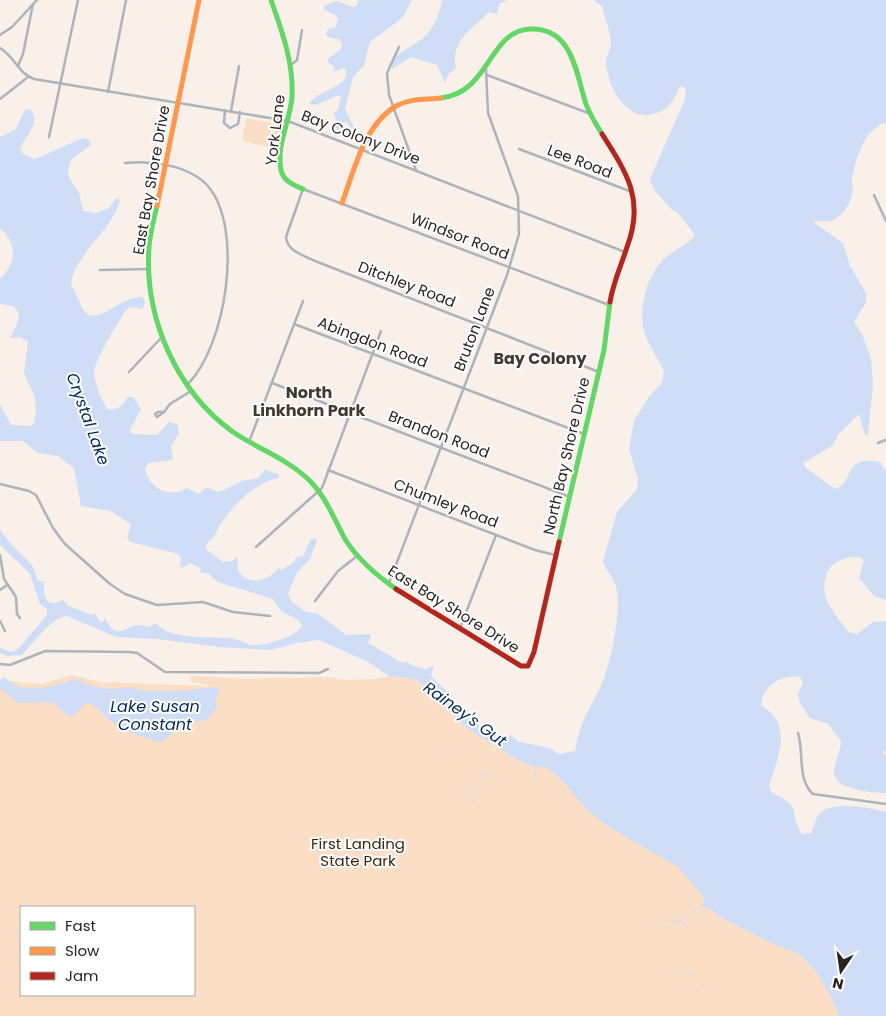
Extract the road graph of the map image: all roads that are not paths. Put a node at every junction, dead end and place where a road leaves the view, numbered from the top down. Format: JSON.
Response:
{"nodes":[{"id":1,"x":37,"y":0,"type":"edge"},
{"id":2,"x":78,"y":0,"type":"edge"},
{"id":3,"x":126,"y":0,"type":"edge"},
{"id":4,"x":199,"y":0,"type":"edge"},
{"id":5,"x":271,"y":0,"type":"edge"},
{"id":6,"x":33,"y":4,"type":"junction"},
{"id":7,"x":302,"y":30,"type":"dead end"},
{"id":8,"x":0,"y":35,"type":"edge"},
{"id":9,"x":399,"y":47,"type":"dead end"},
{"id":10,"x":0,"y":48,"type":"edge"},
{"id":11,"x":291,"y":65,"type":"junction"},
{"id":12,"x":18,"y":66,"type":"junction"},
{"id":13,"x":239,"y":66,"type":"dead end"},
{"id":14,"x":487,"y":72,"type":"junction"},
{"id":15,"x":29,"y":77,"type":"junction"},
{"id":16,"x":61,"y":84,"type":"junction"},
{"id":17,"x":108,"y":92,"type":"junction"},
{"id":18,"x":0,"y":99,"type":"edge"},
{"id":19,"x":178,"y":103,"type":"junction"},
{"id":20,"x":392,"y":107,"type":"junction"},
{"id":21,"x":225,"y":110,"type":"junction"},
{"id":22,"x":231,"y":111,"type":"junction"},
{"id":23,"x":240,"y":112,"type":"junction"},
{"id":24,"x":590,"y":114,"type":"junction"},
{"id":25,"x":288,"y":121,"type":"junction"},
{"id":26,"x":50,"y":137,"type":"dead end"},
{"id":27,"x":519,"y":149,"type":"dead end"},
{"id":28,"x":364,"y":150,"type":"junction"},
{"id":29,"x":125,"y":163,"type":"dead end"},
{"id":30,"x":165,"y":166,"type":"junction"},
{"id":31,"x":416,"y":170,"type":"junction"},
{"id":32,"x":304,"y":189,"type":"junction"},
{"id":33,"x":634,"y":193,"type":"junction"},
{"id":34,"x":874,"y":195,"type":"dead end"},
{"id":35,"x":342,"y":203,"type":"junction"},
{"id":36,"x":518,"y":209,"type":"junction"},
{"id":37,"x":886,"y":221,"type":"edge"},
{"id":38,"x":626,"y":252,"type":"junction"},
{"id":39,"x":510,"y":268,"type":"junction"},
{"id":40,"x":149,"y":269,"type":"junction"},
{"id":41,"x":100,"y":270,"type":"dead end"},
{"id":42,"x":303,"y":301,"type":"dead end"},
{"id":43,"x":609,"y":305,"type":"junction"},
{"id":44,"x":294,"y":324,"type":"junction"},
{"id":45,"x":487,"y":327,"type":"junction"},
{"id":46,"x":381,"y":331,"type":"dead end"},
{"id":47,"x":162,"y":337,"type":"junction"},
{"id":48,"x":373,"y":354,"type":"junction"},
{"id":49,"x":129,"y":372,"type":"dead end"},
{"id":50,"x":599,"y":372,"type":"junction"},
{"id":51,"x":272,"y":382,"type":"junction"},
{"id":52,"x":187,"y":385,"type":"junction"},
{"id":53,"x":463,"y":389,"type":"junction"},
{"id":54,"x":191,"y":391,"type":"junction"},
{"id":55,"x":164,"y":412,"type":"dead end"},
{"id":56,"x":350,"y":412,"type":"junction"},
{"id":57,"x":584,"y":434,"type":"junction"},
{"id":58,"x":886,"y":440,"type":"edge"},
{"id":59,"x":249,"y":442,"type":"junction"},
{"id":60,"x":878,"y":443,"type":"dead end"},
{"id":61,"x":441,"y":447,"type":"junction"},
{"id":62,"x":328,"y":470,"type":"junction"},
{"id":63,"x":0,"y":484,"type":"edge"},
{"id":64,"x":318,"y":492,"type":"junction"},
{"id":65,"x":570,"y":497,"type":"junction"},
{"id":66,"x":418,"y":504,"type":"junction"},
{"id":67,"x":496,"y":535,"type":"junction"},
{"id":68,"x":256,"y":547,"type":"dead end"},
{"id":69,"x":0,"y":555,"type":"edge"},
{"id":70,"x":555,"y":555,"type":"junction"},
{"id":71,"x":357,"y":556,"type":"junction"},
{"id":72,"x":7,"y":584,"type":"junction"},
{"id":73,"x":389,"y":584,"type":"junction"},
{"id":74,"x":0,"y":590,"type":"edge"},
{"id":75,"x":315,"y":601,"type":"dead end"},
{"id":76,"x":270,"y":616,"type":"dead end"},
{"id":77,"x":20,"y":618,"type":"dead end"},
{"id":78,"x":0,"y":622,"type":"edge"},
{"id":79,"x":460,"y":628,"type":"junction"},
{"id":80,"x":5,"y":631,"type":"dead end"},
{"id":81,"x":0,"y":664,"type":"edge"},
{"id":82,"x":529,"y":665,"type":"joint"},
{"id":83,"x":328,"y":669,"type":"dead end"},
{"id":84,"x":798,"y":733,"type":"dead end"},
{"id":85,"x":886,"y":804,"type":"edge"}],
"edges":[{"from":1,"to":6,"type":"street"},
{"from":2,"to":16,"type":"street"},
{"from":3,"to":17,"type":"street"},
{"from":4,"to":19,"type":"street","name":"East Bay Shore Drive"},
{"from":5,"to":11,"type":"street","name":"York Lane"},
{"from":6,"to":8,"type":"street"},
{"from":6,"to":12,"type":"street"},
{"from":7,"to":11,"type":"street"},
{"from":9,"to":20,"type":"street"},
{"from":10,"to":12,"type":"street"},
{"from":11,"to":25,"type":"street","name":"York Lane"},
{"from":12,"to":15,"type":"street"},
{"from":13,"to":22,"type":"street"},
{"from":14,"to":20,"type":"street","name":"North Bay Shore Drive"},
{"from":14,"to":24,"type":"street"},
{"from":14,"to":24,"type":"street","name":"North Bay Shore Drive"},
{"from":14,"to":36,"type":"street","name":"Bruton Lane"},
{"from":15,"to":16,"type":"street","name":"Bay Colony Drive"},
{"from":15,"to":18,"type":"street"},
{"from":16,"to":17,"type":"street","name":"Bay Colony Drive"},
{"from":16,"to":26,"type":"street"},
{"from":17,"to":19,"type":"street","name":"Bay Colony Drive"},
{"from":19,"to":21,"type":"street","name":"Bay Colony Drive"},
{"from":19,"to":30,"type":"street","name":"East Bay Shore Drive"},
{"from":20,"to":28,"type":"street"},
{"from":20,"to":31,"type":"street"},
{"from":21,"to":22,"type":"street","name":"Bay Colony Drive"},
{"from":21,"to":23,"type":"street"},
{"from":22,"to":23,"type":"street","name":"Bay Colony Drive"},
{"from":23,"to":25,"type":"street","name":"Bay Colony Drive"},
{"from":24,"to":33,"type":"street","name":"North Bay Shore Drive"},
{"from":25,"to":28,"type":"street","name":"Bay Colony Drive"},
{"from":25,"to":32,"type":"street","name":"York Lane"},
{"from":27,"to":33,"type":"street","name":"Lee Road"},
{"from":28,"to":31,"type":"street","name":"Bay Colony Drive"},
{"from":28,"to":35,"type":"street"},
{"from":29,"to":30,"type":"street"},
{"from":30,"to":40,"type":"street","name":"East Bay Shore Drive"},
{"from":30,"to":52,"type":"street"},
{"from":31,"to":36,"type":"street","name":"Bay Colony Drive"},
{"from":32,"to":35,"type":"street","name":"Windsor Road"},
{"from":32,"to":45,"type":"street","name":"Ditchley Road"},
{"from":33,"to":38,"type":"street","name":"North Bay Shore Drive"},
{"from":34,"to":37,"type":"street"},
{"from":35,"to":39,"type":"street","name":"Windsor Road"},
{"from":36,"to":38,"type":"street","name":"Bay Colony Drive"},
{"from":36,"to":39,"type":"street","name":"Bruton Lane"},
{"from":38,"to":43,"type":"street","name":"North Bay Shore Drive"},
{"from":39,"to":43,"type":"street","name":"Windsor Road"},
{"from":39,"to":45,"type":"street","name":"Bruton Lane"},
{"from":40,"to":41,"type":"street"},
{"from":40,"to":47,"type":"street","name":"East Bay Shore Drive"},
{"from":42,"to":44,"type":"street"},
{"from":43,"to":50,"type":"street","name":"North Bay Shore Drive"},
{"from":44,"to":48,"type":"street","name":"Abingdon Road"},
{"from":44,"to":51,"type":"street"},
{"from":45,"to":50,"type":"street","name":"Ditchley Road"},
{"from":45,"to":53,"type":"street","name":"Bruton Lane"},
{"from":46,"to":48,"type":"street"},
{"from":47,"to":49,"type":"street"},
{"from":47,"to":52,"type":"street","name":"East Bay Shore Drive"},
{"from":48,"to":53,"type":"street","name":"Abingdon Road"},
{"from":48,"to":56,"type":"street"},
{"from":50,"to":57,"type":"street","name":"North Bay Shore Drive"},
{"from":51,"to":56,"type":"street","name":"Brandon Road"},
{"from":51,"to":59,"type":"street"},
{"from":52,"to":54,"type":"street","name":"East Bay Shore Drive"},
{"from":53,"to":57,"type":"street","name":"Abingdon Road"},
{"from":53,"to":61,"type":"street","name":"Bruton Lane"},
{"from":54,"to":55,"type":"street"},
{"from":54,"to":59,"type":"street","name":"East Bay Shore Drive"},
{"from":56,"to":61,"type":"street","name":"Brandon Road"},
{"from":56,"to":62,"type":"street"},
{"from":57,"to":65,"type":"street","name":"North Bay Shore Drive"},
{"from":58,"to":60,"type":"street"},
{"from":59,"to":64,"type":"street","name":"East Bay Shore Drive"},
{"from":61,"to":65,"type":"street","name":"Brandon Road"},
{"from":61,"to":66,"type":"street","name":"Bruton Lane"},
{"from":62,"to":64,"type":"street"},
{"from":62,"to":66,"type":"street","name":"Chumley Road"},
{"from":63,"to":76,"type":"street"},
{"from":64,"to":68,"type":"street"},
{"from":64,"to":71,"type":"street","name":"East Bay Shore Drive"},
{"from":65,"to":70,"type":"street","name":"North Bay Shore Drive"},
{"from":66,"to":67,"type":"street","name":"Chumley Road"},
{"from":66,"to":73,"type":"street","name":"Bruton Lane"},
{"from":67,"to":70,"type":"street","name":"Chumley Road"},
{"from":67,"to":79,"type":"street"},
{"from":69,"to":72,"type":"street"},
{"from":70,"to":82,"type":"street","name":"North Bay Shore Drive"},
{"from":71,"to":73,"type":"street","name":"East Bay Shore Drive"},
{"from":71,"to":75,"type":"street"},
{"from":72,"to":74,"type":"street"},
{"from":72,"to":77,"type":"street"},
{"from":73,"to":79,"type":"street","name":"East Bay Shore Drive"},
{"from":78,"to":80,"type":"street"},
{"from":79,"to":82,"type":"street","name":"East Bay Shore Drive"},
{"from":81,"to":83,"type":"street"},
{"from":84,"to":85,"type":"street"}]}
